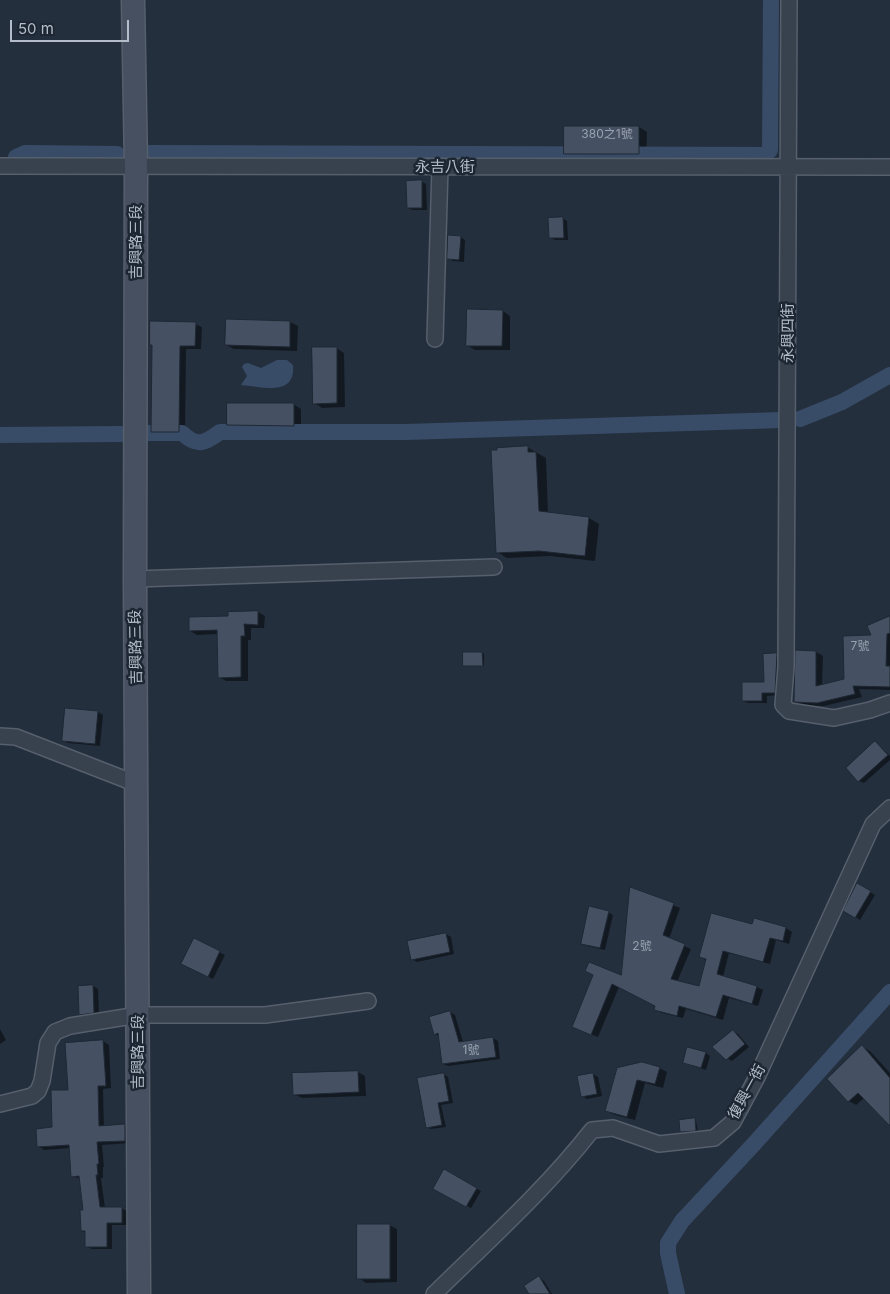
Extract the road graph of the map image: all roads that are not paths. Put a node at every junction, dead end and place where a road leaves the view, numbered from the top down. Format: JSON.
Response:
{"nodes":[{"id":1,"x":133,"y":0,"type":"edge"},
{"id":2,"x":789,"y":0,"type":"edge"},
{"id":3,"x":0,"y":166,"type":"edge"},
{"id":4,"x":136,"y":166,"type":"junction"},
{"id":5,"x":440,"y":167,"type":"junction"},
{"id":6,"x":890,"y":167,"type":"edge"},
{"id":7,"x":789,"y":168,"type":"junction"},
{"id":8,"x":435,"y":339,"type":"dead end"},
{"id":9,"x":494,"y":567,"type":"dead end"},
{"id":10,"x":135,"y":579,"type":"junction"},
{"id":11,"x":890,"y":703,"type":"edge"},
{"id":12,"x":0,"y":736,"type":"edge"},
{"id":13,"x":137,"y":784,"type":"junction"},
{"id":14,"x":890,"y":808,"type":"edge"},
{"id":15,"x":368,"y":1001,"type":"dead end"},
{"id":16,"x":138,"y":1015,"type":"junction"},
{"id":17,"x":0,"y":1104,"type":"edge"},
{"id":18,"x":139,"y":1294,"type":"edge"},
{"id":19,"x":434,"y":1294,"type":"edge"}],
"edges":[{"from":1,"to":4,"type":"street","name":"吉興路三段"},
{"from":2,"to":7,"type":"street","name":"永興四街"},
{"from":3,"to":4,"type":"street","name":"永吉八街"},
{"from":4,"to":5,"type":"street","name":"永吉八街"},
{"from":4,"to":10,"type":"street","name":"吉興路三段"},
{"from":5,"to":7,"type":"street","name":"永吉八街"},
{"from":5,"to":8,"type":"street"},
{"from":6,"to":7,"type":"street","name":"永吉八街"},
{"from":7,"to":11,"type":"street","name":"永興四街"},
{"from":9,"to":10,"type":"street"},
{"from":10,"to":13,"type":"street","name":"吉興路三段"},
{"from":12,"to":13,"type":"street"},
{"from":13,"to":16,"type":"street","name":"吉興路三段"},
{"from":14,"to":19,"type":"street","name":"復興一街"},
{"from":15,"to":16,"type":"street"},
{"from":16,"to":17,"type":"street"},
{"from":16,"to":18,"type":"street","name":"吉興路三段"}]}
